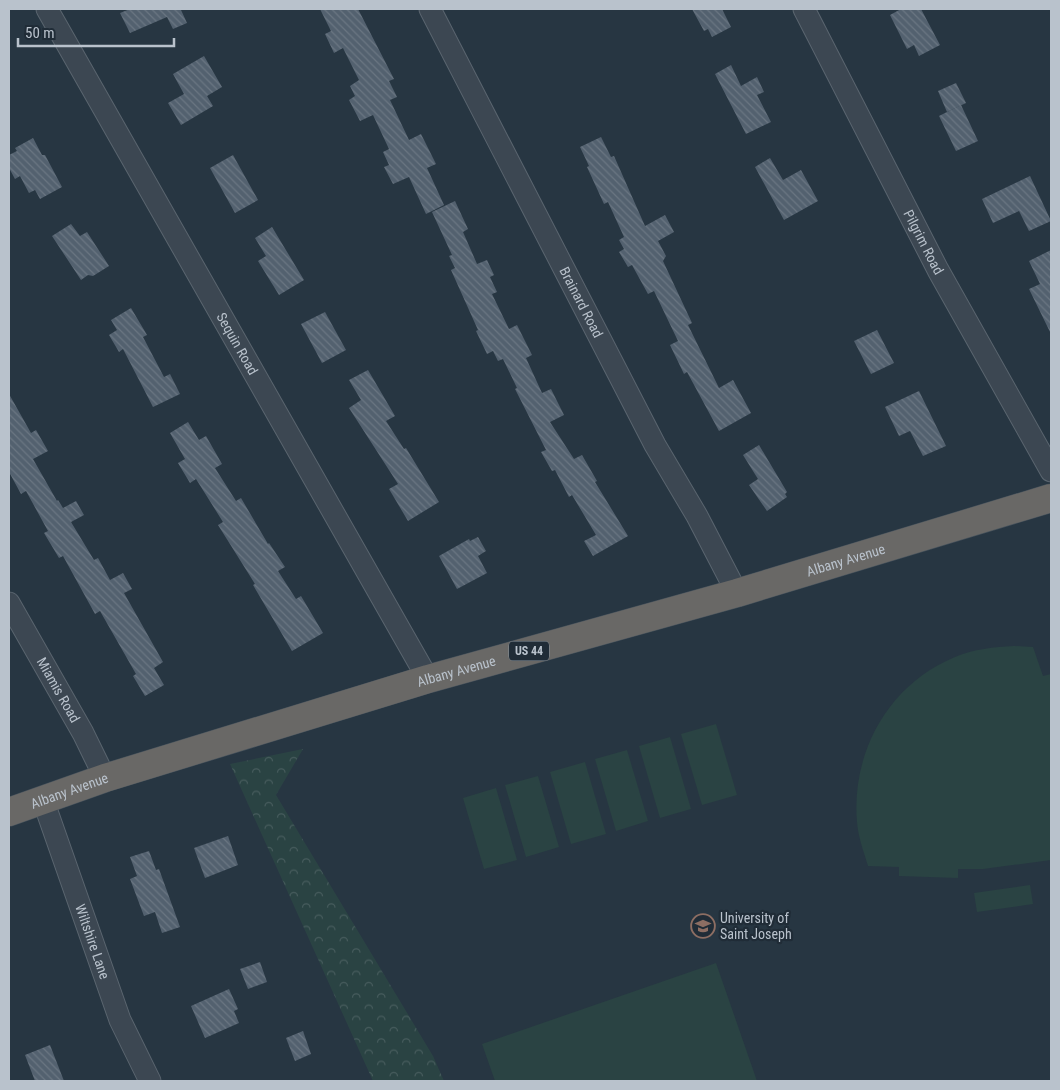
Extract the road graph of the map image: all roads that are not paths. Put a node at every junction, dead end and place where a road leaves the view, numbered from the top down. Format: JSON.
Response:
{"nodes":[{"id":1,"x":47,"y":9,"type":"edge"},
{"id":2,"x":430,"y":9,"type":"edge"},
{"id":3,"x":804,"y":9,"type":"edge"},
{"id":4,"x":1051,"y":471,"type":"edge"},
{"id":5,"x":1051,"y":498,"type":"edge"},
{"id":6,"x":737,"y":593,"type":"junction"},
{"id":7,"x":9,"y":602,"type":"edge"},
{"id":8,"x":428,"y":679,"type":"junction"},
{"id":9,"x":105,"y":778,"type":"junction"},
{"id":10,"x":43,"y":800,"type":"junction"},
{"id":11,"x":9,"y":812,"type":"edge"},
{"id":12,"x":150,"y":1081,"type":"edge"}],
"edges":[{"from":1,"to":8,"type":"street","name":"Sequin Road"},
{"from":2,"to":6,"type":"street","name":"Brainard Road"},
{"from":3,"to":4,"type":"street","name":"Pilgrim Road"},
{"from":5,"to":6,"type":"highway","name":"Albany Avenue","number":"US 44"},
{"from":6,"to":8,"type":"highway","name":"Albany Avenue","number":"US 44"},
{"from":7,"to":9,"type":"street","name":"Miamis Road"},
{"from":8,"to":9,"type":"highway","name":"Albany Avenue","number":"US 44"},
{"from":9,"to":10,"type":"highway","name":"Albany Avenue","number":"US 44"},
{"from":10,"to":11,"type":"highway","name":"Albany Avenue","number":"US 44"},
{"from":10,"to":12,"type":"street","name":"Wiltshire Lane"}]}
